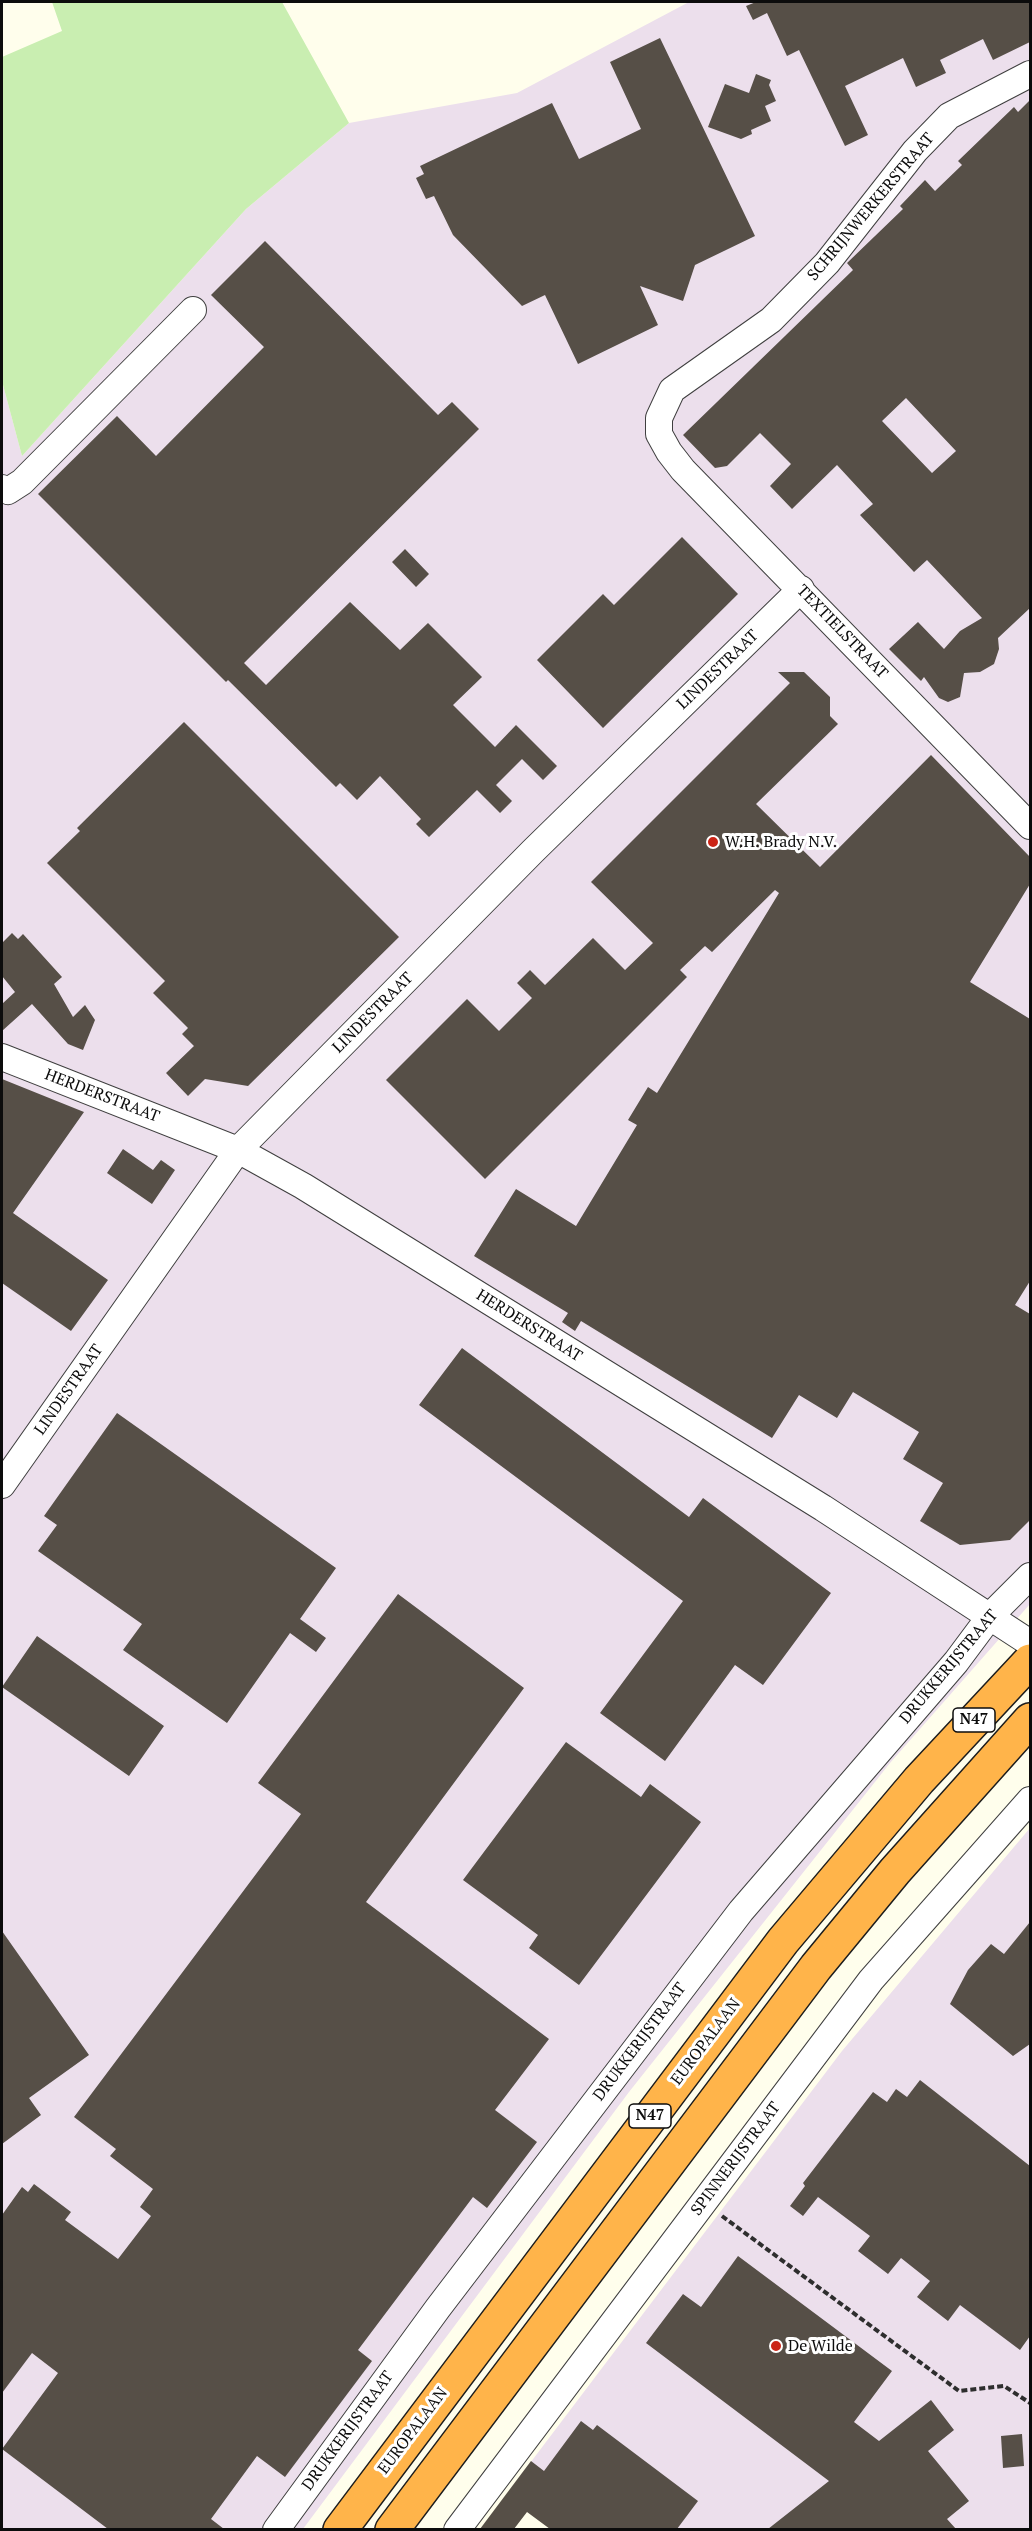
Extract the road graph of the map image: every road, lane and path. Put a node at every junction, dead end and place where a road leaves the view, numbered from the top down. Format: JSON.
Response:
{"nodes":[{"id":1,"x":1030,"y":74,"type":"edge"},
{"id":2,"x":193,"y":310,"type":"dead end"},
{"id":3,"x":659,"y":434,"type":"joint"},
{"id":4,"x":2,"y":488,"type":"edge"},
{"id":5,"x":801,"y":589,"type":"junction"},
{"id":6,"x":1030,"y":826,"type":"edge"},
{"id":7,"x":2,"y":1057,"type":"edge"},
{"id":8,"x":238,"y":1150,"type":"junction"},
{"id":9,"x":2,"y":1485,"type":"edge"},
{"id":10,"x":1030,"y":1576,"type":"edge"},
{"id":11,"x":991,"y":1615,"type":"junction"},
{"id":12,"x":1030,"y":1643,"type":"edge"},
{"id":13,"x":1030,"y":1661,"type":"edge"},
{"id":14,"x":1030,"y":1720,"type":"edge"},
{"id":15,"x":1030,"y":1800,"type":"edge"},
{"id":16,"x":704,"y":2202,"type":"junction"},
{"id":17,"x":1030,"y":2403,"type":"edge"},
{"id":18,"x":276,"y":2529,"type":"edge"},
{"id":19,"x":340,"y":2529,"type":"edge"},
{"id":20,"x":392,"y":2529,"type":"edge"},
{"id":21,"x":457,"y":2529,"type":"edge"}],
"edges":[{"from":1,"to":3,"type":"street","name":"SCHRIJNWERKERSTRAAT"},
{"from":2,"to":4,"type":"street"},
{"from":3,"to":5,"type":"street","name":"TEXTIELSTRAAT"},
{"from":5,"to":6,"type":"street","name":"TEXTIELSTRAAT"},
{"from":5,"to":8,"type":"street","name":"LINDESTRAAT"},
{"from":7,"to":8,"type":"street","name":"HERDERSTRAAT"},
{"from":8,"to":9,"type":"street","name":"LINDESTRAAT"},
{"from":8,"to":11,"type":"street","name":"HERDERSTRAAT"},
{"from":10,"to":11,"type":"street","name":"DRUKKERIJSTRAAT"},
{"from":11,"to":12,"type":"street","name":"HERDERSTRAAT"},
{"from":11,"to":18,"type":"street","name":"DRUKKERIJSTRAAT"},
{"from":13,"to":19,"type":"highway","name":"EUROPALAAN","number":"N47"},
{"from":14,"to":20,"type":"highway","number":"N47"},
{"from":15,"to":16,"type":"street","name":"SPINNERIJSTRAAT"},
{"from":16,"to":17,"type":"path"},
{"from":16,"to":21,"type":"street","name":"SPINNERIJSTRAAT"}]}
